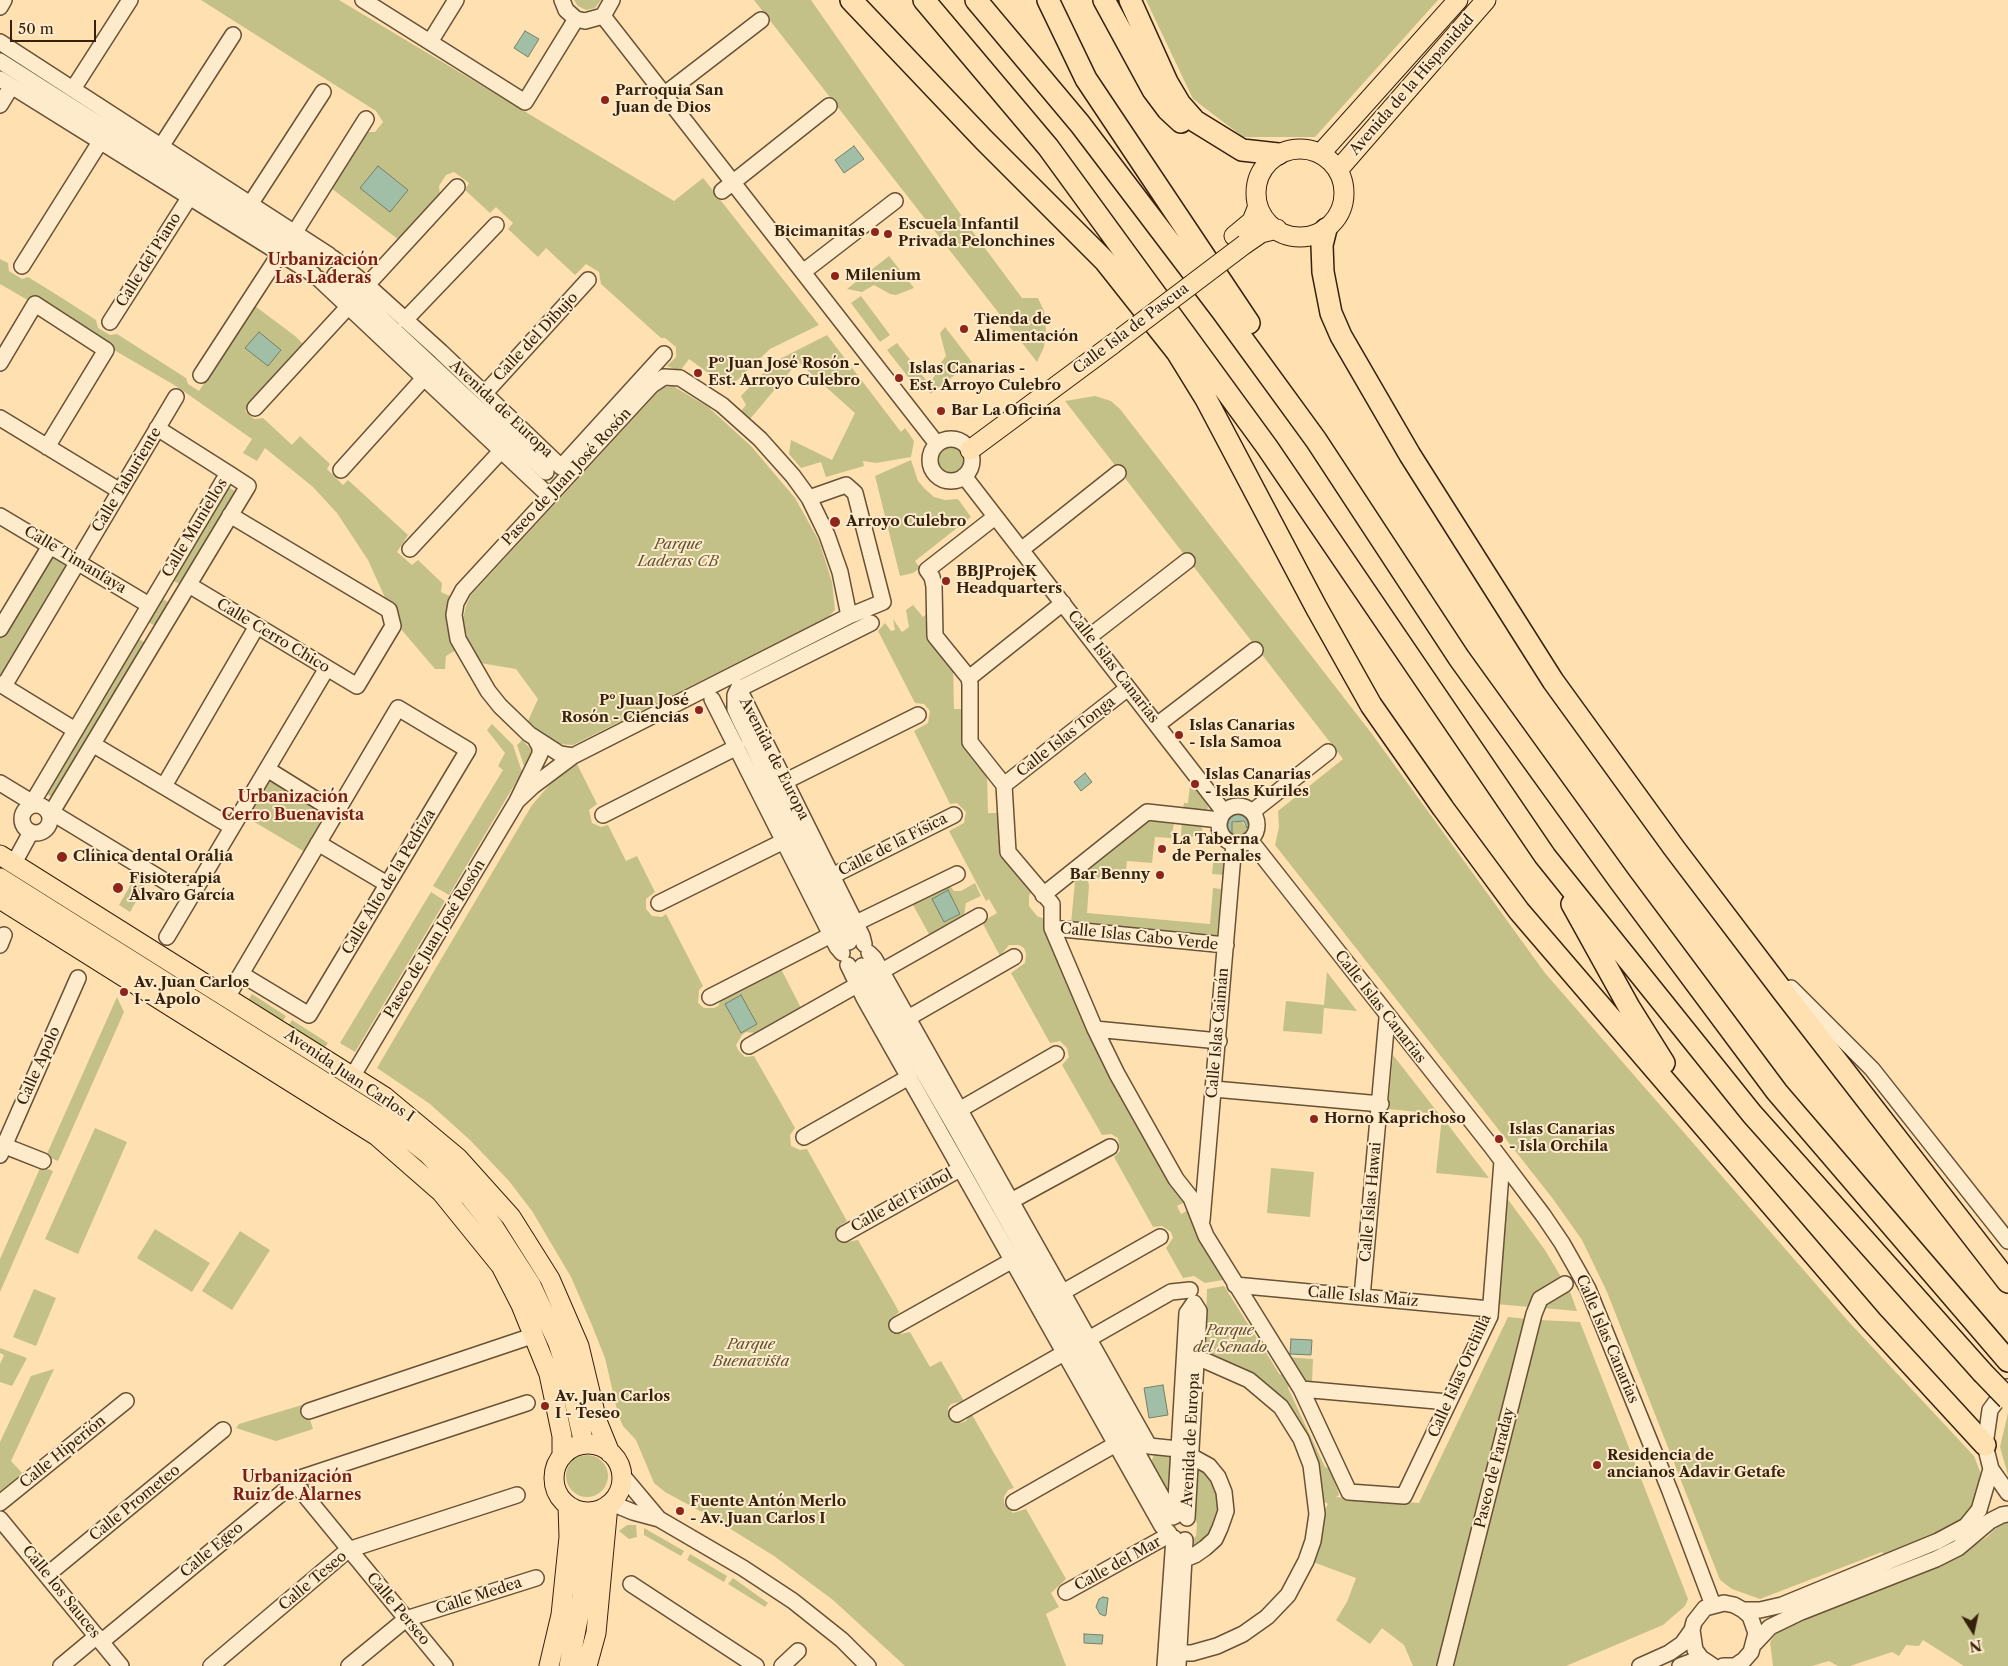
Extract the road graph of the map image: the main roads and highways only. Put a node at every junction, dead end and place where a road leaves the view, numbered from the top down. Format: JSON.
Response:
{"nodes":[{"id":1,"x":852,"y":0,"type":"edge"},
{"id":2,"x":924,"y":0,"type":"edge"},
{"id":3,"x":976,"y":0,"type":"edge"},
{"id":4,"x":1048,"y":0,"type":"edge"},
{"id":5,"x":1104,"y":0,"type":"edge"},
{"id":6,"x":1130,"y":0,"type":"edge"},
{"id":7,"x":1458,"y":0,"type":"edge"},
{"id":8,"x":1486,"y":0,"type":"edge"},
{"id":9,"x":1242,"y":150,"type":"junction"},
{"id":10,"x":1321,"y":153,"type":"junction"},
{"id":11,"x":1278,"y":154,"type":"junction"},
{"id":12,"x":1338,"y":170,"type":"junction"},
{"id":13,"x":1258,"y":206,"type":"junction"},
{"id":14,"x":1277,"y":229,"type":"junction"},
{"id":15,"x":1326,"y":230,"type":"junction"},
{"id":16,"x":1239,"y":240,"type":"junction"},
{"id":17,"x":1316,"y":440,"type":"junction"},
{"id":18,"x":967,"y":447,"type":"road end"},
{"id":19,"x":1545,"y":856,"type":"junction"},
{"id":20,"x":7,"y":859,"type":"edge"},
{"id":21,"x":0,"y":878,"type":"edge"},
{"id":22,"x":0,"y":899,"type":"edge"},
{"id":23,"x":1719,"y":1144,"type":"junction"},
{"id":24,"x":2008,"y":1282,"type":"edge"},
{"id":25,"x":2002,"y":1355,"type":"edge"},
{"id":26,"x":2008,"y":1398,"type":"edge"},
{"id":27,"x":584,"y":1444,"type":"junction"},
{"id":28,"x":1985,"y":1445,"type":"road end"},
{"id":29,"x":610,"y":1452,"type":"junction"},
{"id":30,"x":562,"y":1456,"type":"junction"},
{"id":31,"x":610,"y":1504,"type":"junction"},
{"id":32,"x":568,"y":1506,"type":"junction"},
{"id":33,"x":588,"y":1512,"type":"junction"},
{"id":34,"x":549,"y":1666,"type":"edge"},
{"id":35,"x":569,"y":1666,"type":"edge"},
{"id":36,"x":587,"y":1666,"type":"edge"}],
"edges":[{"from":1,"to":23,"type":"highway"},
{"from":2,"to":19,"type":"highway"},
{"from":3,"to":17,"type":"highway"},
{"from":4,"to":17,"type":"highway"},
{"from":5,"to":9,"type":"highway"},
{"from":6,"to":9,"type":"highway"},
{"from":7,"to":10,"type":"main road","name":"Avenida de la Hispanidad"},
{"from":8,"to":12,"type":"main road","name":"Avenida de la Hispanidad"},
{"from":9,"to":11,"type":"highway"},
{"from":10,"to":11,"type":"main road"},
{"from":10,"to":12,"type":"main road"},
{"from":11,"to":13,"type":"main road"},
{"from":12,"to":15,"type":"main road"},
{"from":13,"to":14,"type":"main road"},
{"from":13,"to":16,"type":"main road"},
{"from":14,"to":15,"type":"main road"},
{"from":14,"to":16,"type":"main road"},
{"from":15,"to":24,"type":"highway"},
{"from":16,"to":18,"type":"main road","name":"Calle Isla de Pascua","bridge":true},
{"from":17,"to":25,"type":"highway"},
{"from":19,"to":23,"type":"highway"},
{"from":19,"to":26,"type":"highway","bridge":true},
{"from":20,"to":29,"type":"main road","name":"Avenida Juan Carlos I"},
{"from":21,"to":27,"type":"main road","name":"Avenida Juan Carlos I"},
{"from":22,"to":30,"type":"main road"},
{"from":23,"to":28,"type":"highway"},
{"from":27,"to":29,"type":"main road"},
{"from":27,"to":30,"type":"main road"},
{"from":29,"to":31,"type":"main road"},
{"from":30,"to":32,"type":"main road"},
{"from":31,"to":33,"type":"main road"},
{"from":31,"to":36,"type":"main road"},
{"from":32,"to":33,"type":"main road"},
{"from":32,"to":34,"type":"main road"},
{"from":33,"to":35,"type":"main road"}]}
